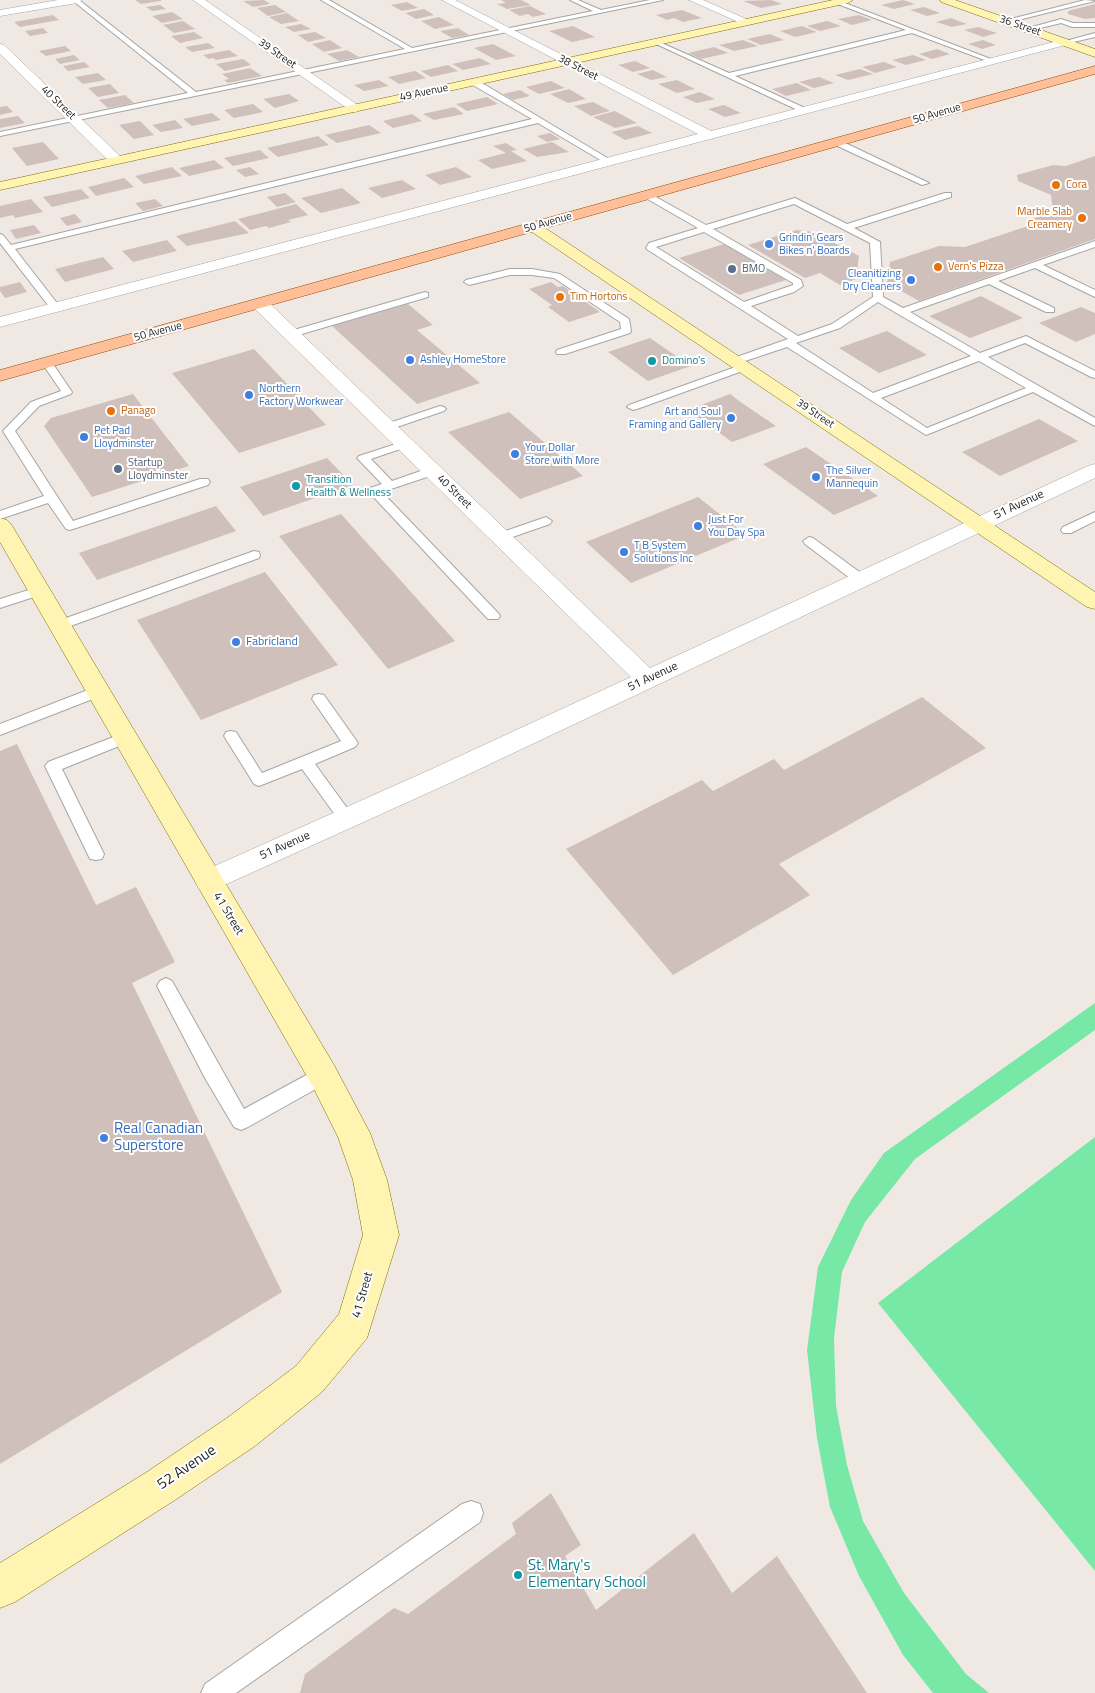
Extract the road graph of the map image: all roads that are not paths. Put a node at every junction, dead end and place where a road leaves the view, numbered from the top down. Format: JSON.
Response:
{"nodes":[{"id":1,"x":76,"y":0,"type":"edge"},
{"id":2,"x":198,"y":0,"type":"edge"},
{"id":3,"x":324,"y":0,"type":"edge"},
{"id":4,"x":447,"y":0,"type":"edge"},
{"id":5,"x":573,"y":0,"type":"edge"},
{"id":6,"x":660,"y":0,"type":"edge"},
{"id":7,"x":694,"y":0,"type":"edge"},
{"id":8,"x":945,"y":0,"type":"edge"},
{"id":9,"x":1093,"y":0,"type":"edge"},
{"id":10,"x":835,"y":1,"type":"edge"},
{"id":11,"x":600,"y":12,"type":"junction"},
{"id":12,"x":0,"y":13,"type":"edge"},
{"id":13,"x":747,"y":22,"type":"junction"},
{"id":14,"x":1006,"y":22,"type":"junction"},
{"id":15,"x":1095,"y":24,"type":"edge"},
{"id":16,"x":1028,"y":29,"type":"junction"},
{"id":17,"x":507,"y":31,"type":"junction"},
{"id":18,"x":912,"y":31,"type":"junction"},
{"id":19,"x":1095,"y":35,"type":"edge"},
{"id":20,"x":655,"y":42,"type":"junction"},
{"id":21,"x":1065,"y":42,"type":"junction"},
{"id":22,"x":0,"y":47,"type":"edge"},
{"id":23,"x":411,"y":50,"type":"junction"},
{"id":24,"x":1095,"y":52,"type":"edge"},
{"id":25,"x":992,"y":61,"type":"junction"},
{"id":26,"x":567,"y":62,"type":"junction"},
{"id":27,"x":1095,"y":70,"type":"edge"},
{"id":28,"x":303,"y":72,"type":"junction"},
{"id":29,"x":727,"y":76,"type":"junction"},
{"id":30,"x":474,"y":82,"type":"junction"},
{"id":31,"x":195,"y":94,"type":"junction"},
{"id":32,"x":356,"y":108,"type":"junction"},
{"id":33,"x":804,"y":111,"type":"junction"},
{"id":34,"x":75,"y":119,"type":"junction"},
{"id":35,"x":539,"y":120,"type":"junction"},
{"id":36,"x":0,"y":134,"type":"edge"},
{"id":37,"x":709,"y":136,"type":"junction"},
{"id":38,"x":836,"y":142,"type":"junction"},
{"id":39,"x":116,"y":160,"type":"junction"},
{"id":40,"x":610,"y":162,"type":"junction"},
{"id":41,"x":925,"y":184,"type":"dead end"},
{"id":42,"x":0,"y":186,"type":"edge"},
{"id":43,"x":647,"y":195,"type":"junction"},
{"id":44,"x":948,"y":195,"type":"dead end"},
{"id":45,"x":534,"y":227,"type":"junction"},
{"id":46,"x":846,"y":227,"type":"junction"},
{"id":47,"x":705,"y":228,"type":"junction"},
{"id":48,"x":0,"y":237,"type":"edge"},
{"id":49,"x":1095,"y":244,"type":"edge"},
{"id":50,"x":9,"y":248,"type":"junction"},
{"id":51,"x":1035,"y":265,"type":"junction"},
{"id":52,"x":990,"y":281,"type":"junction"},
{"id":53,"x":469,"y":282,"type":"dead end"},
{"id":54,"x":1095,"y":294,"type":"edge"},
{"id":55,"x":425,"y":295,"type":"dead end"},
{"id":56,"x":878,"y":298,"type":"junction"},
{"id":57,"x":260,"y":304,"type":"junction"},
{"id":58,"x":742,"y":306,"type":"junction"},
{"id":59,"x":55,"y":308,"type":"junction"},
{"id":60,"x":1050,"y":310,"type":"dead end"},
{"id":61,"x":902,"y":312,"type":"junction"},
{"id":62,"x":0,"y":322,"type":"edge"},
{"id":63,"x":291,"y":334,"type":"junction"},
{"id":64,"x":792,"y":341,"type":"junction"},
{"id":65,"x":561,"y":352,"type":"dead end"},
{"id":66,"x":980,"y":356,"type":"junction"},
{"id":67,"x":47,"y":363,"type":"junction"},
{"id":68,"x":740,"y":364,"type":"junction"},
{"id":69,"x":1095,"y":375,"type":"edge"},
{"id":70,"x":0,"y":376,"type":"edge"},
{"id":71,"x":1034,"y":388,"type":"junction"},
{"id":72,"x":872,"y":398,"type":"junction"},
{"id":73,"x":633,"y":408,"type":"dead end"},
{"id":74,"x":440,"y":409,"type":"dead end"},
{"id":75,"x":1095,"y":410,"type":"edge"},
{"id":76,"x":1082,"y":415,"type":"junction"},
{"id":77,"x":1095,"y":423,"type":"edge"},
{"id":78,"x":387,"y":428,"type":"junction"},
{"id":79,"x":404,"y":444,"type":"junction"},
{"id":80,"x":1095,"y":470,"type":"edge"},
{"id":81,"x":432,"y":471,"type":"junction"},
{"id":82,"x":204,"y":482,"type":"dead end"},
{"id":83,"x":390,"y":485,"type":"junction"},
{"id":84,"x":51,"y":498,"type":"junction"},
{"id":85,"x":0,"y":515,"type":"edge"},
{"id":86,"x":1095,"y":516,"type":"edge"},
{"id":87,"x":546,"y":521,"type":"dead end"},
{"id":88,"x":0,"y":524,"type":"edge"},
{"id":89,"x":979,"y":524,"type":"junction"},
{"id":90,"x":1067,"y":530,"type":"dead end"},
{"id":91,"x":501,"y":538,"type":"junction"},
{"id":92,"x":809,"y":541,"type":"dead end"},
{"id":93,"x":254,"y":555,"type":"dead end"},
{"id":94,"x":860,"y":580,"type":"junction"},
{"id":95,"x":38,"y":591,"type":"junction"},
{"id":96,"x":1095,"y":602,"type":"edge"},
{"id":97,"x":0,"y":604,"type":"edge"},
{"id":98,"x":493,"y":616,"type":"dead end"},
{"id":99,"x":60,"y":626,"type":"junction"},
{"id":100,"x":648,"y":680,"type":"junction"},
{"id":101,"x":98,"y":691,"type":"junction"},
{"id":102,"x":319,"y":700,"type":"dead end"},
{"id":103,"x":0,"y":730,"type":"edge"},
{"id":104,"x":231,"y":736,"type":"dead end"},
{"id":105,"x":124,"y":738,"type":"junction"},
{"id":106,"x":305,"y":762,"type":"junction"},
{"id":107,"x":347,"y":819,"type":"junction"},
{"id":108,"x":96,"y":854,"type":"dead end"},
{"id":109,"x":209,"y":881,"type":"junction"},
{"id":110,"x":166,"y":986,"type":"dead end"},
{"id":111,"x":323,"y":1075,"type":"junction"},
{"id":112,"x":354,"y":1325,"type":"joint"},
{"id":113,"x":471,"y":1513,"type":"dead end"},
{"id":114,"x":0,"y":1587,"type":"edge"},
{"id":115,"x":214,"y":1693,"type":"edge"}],
"edges":[{"from":1,"to":12,"type":"street"},
{"from":1,"to":31,"type":"lane"},
{"from":2,"to":28,"type":"street","name":"39 Street"},
{"from":3,"to":23,"type":"lane"},
{"from":4,"to":17,"type":"street","name":"38 Street"},
{"from":5,"to":11,"type":"lane"},
{"from":6,"to":11,"type":"lane"},
{"from":7,"to":13,"type":"street"},
{"from":8,"to":14,"type":"street","name":"36 Street"},
{"from":9,"to":14,"type":"lane"},
{"from":10,"to":13,"type":"street","name":"49 Avenue"},
{"from":10,"to":18,"type":"lane"},
{"from":11,"to":17,"type":"lane"},
{"from":13,"to":20,"type":"street","name":"49 Avenue"},
{"from":14,"to":16,"type":"street","name":"36 Street"},
{"from":15,"to":16,"type":"lane"},
{"from":16,"to":21,"type":"street","name":"36 Street"},
{"from":17,"to":23,"type":"lane"},
{"from":17,"to":26,"type":"street","name":"38 Street"},
{"from":18,"to":25,"type":"lane"},
{"from":18,"to":29,"type":"lane"},
{"from":19,"to":21,"type":"lane"},
{"from":20,"to":26,"type":"street","name":"49 Avenue"},
{"from":20,"to":29,"type":"lane"},
{"from":21,"to":24,"type":"street","name":"36 Street"},
{"from":21,"to":25,"type":"street"},
{"from":22,"to":34,"type":"street","name":"40 Street"},
{"from":23,"to":28,"type":"lane"},
{"from":25,"to":33,"type":"street"},
{"from":26,"to":30,"type":"street","name":"49 Avenue"},
{"from":26,"to":37,"type":"street","name":"38 Street"},
{"from":27,"to":38,"type":"main road","name":"50 Avenue"},
{"from":28,"to":31,"type":"lane"},
{"from":28,"to":32,"type":"street","name":"39 Street"},
{"from":29,"to":33,"type":"lane"},
{"from":30,"to":32,"type":"street","name":"49 Avenue"},
{"from":30,"to":35,"type":"lane"},
{"from":31,"to":34,"type":"lane"},
{"from":32,"to":39,"type":"street","name":"49 Avenue"},
{"from":33,"to":37,"type":"street"},
{"from":34,"to":36,"type":"lane"},
{"from":34,"to":39,"type":"street","name":"40 Street"},
{"from":35,"to":40,"type":"lane"},
{"from":35,"to":50,"type":"lane"},
{"from":37,"to":40,"type":"street"},
{"from":38,"to":41,"type":"lane"},
{"from":38,"to":43,"type":"main road","name":"50 Avenue"},
{"from":39,"to":42,"type":"street","name":"49 Avenue"},
{"from":40,"to":59,"type":"street"},
{"from":43,"to":45,"type":"main road","name":"50 Avenue"},
{"from":43,"to":47,"type":"lane"},
{"from":44,"to":46,"type":"lane"},
{"from":45,"to":57,"type":"main road","name":"50 Avenue"},
{"from":45,"to":68,"type":"street","name":"39 Street"},
{"from":46,"to":47,"type":"lane"},
{"from":46,"to":56,"type":"lane"},
{"from":47,"to":58,"type":"lane"},
{"from":47,"to":58,"type":"lane"},
{"from":48,"to":50,"type":"lane"},
{"from":49,"to":51,"type":"lane"},
{"from":50,"to":59,"type":"lane"},
{"from":51,"to":52,"type":"lane"},
{"from":51,"to":54,"type":"lane"},
{"from":52,"to":60,"type":"lane"},
{"from":52,"to":61,"type":"lane"},
{"from":53,"to":65,"type":"lane"},
{"from":55,"to":63,"type":"lane"},
{"from":56,"to":61,"type":"lane"},
{"from":56,"to":64,"type":"lane"},
{"from":57,"to":63,"type":"street","name":"40 Street"},
{"from":57,"to":67,"type":"main road","name":"50 Avenue"},
{"from":58,"to":64,"type":"lane"},
{"from":59,"to":62,"type":"street"},
{"from":61,"to":66,"type":"lane"},
{"from":63,"to":78,"type":"street","name":"40 Street"},
{"from":64,"to":68,"type":"lane"},
{"from":64,"to":72,"type":"lane"},
{"from":66,"to":69,"type":"lane"},
{"from":66,"to":71,"type":"lane"},
{"from":66,"to":72,"type":"lane"},
{"from":67,"to":70,"type":"main road","name":"50 Avenue"},
{"from":67,"to":84,"type":"lane"},
{"from":68,"to":73,"type":"lane"},
{"from":68,"to":89,"type":"street","name":"39 Street"},
{"from":71,"to":72,"type":"lane"},
{"from":71,"to":76,"type":"lane"},
{"from":74,"to":78,"type":"lane"},
{"from":75,"to":76,"type":"lane"},
{"from":76,"to":77,"type":"lane"},
{"from":78,"to":79,"type":"street","name":"40 Street"},
{"from":79,"to":81,"type":"street","name":"40 Street"},
{"from":79,"to":83,"type":"lane"},
{"from":80,"to":89,"type":"street","name":"51 Avenue"},
{"from":81,"to":83,"type":"lane"},
{"from":81,"to":91,"type":"street","name":"40 Street"},
{"from":82,"to":84,"type":"lane"},
{"from":83,"to":98,"type":"lane"},
{"from":84,"to":85,"type":"lane"},
{"from":86,"to":90,"type":"lane"},
{"from":87,"to":91,"type":"lane"},
{"from":88,"to":95,"type":"street","name":"41 Street"},
{"from":89,"to":94,"type":"street","name":"51 Avenue"},
{"from":89,"to":96,"type":"street","name":"39 Street"},
{"from":91,"to":100,"type":"street","name":"40 Street"},
{"from":92,"to":94,"type":"lane"},
{"from":93,"to":99,"type":"lane"},
{"from":94,"to":100,"type":"street","name":"51 Avenue"},
{"from":95,"to":97,"type":"lane"},
{"from":95,"to":99,"type":"street","name":"41 Street"},
{"from":99,"to":101,"type":"street","name":"41 Street"},
{"from":100,"to":107,"type":"street","name":"51 Avenue"},
{"from":101,"to":103,"type":"lane"},
{"from":101,"to":105,"type":"street","name":"41 Street"},
{"from":102,"to":106,"type":"lane"},
{"from":104,"to":106,"type":"lane"},
{"from":105,"to":108,"type":"lane"},
{"from":105,"to":109,"type":"street","name":"41 Street"},
{"from":106,"to":107,"type":"lane"},
{"from":107,"to":109,"type":"street","name":"51 Avenue"},
{"from":109,"to":111,"type":"street","name":"41 Street"},
{"from":110,"to":111,"type":"lane"},
{"from":111,"to":112,"type":"street","name":"41 Street"},
{"from":112,"to":114,"type":"street","name":"52 Avenue"},
{"from":113,"to":115,"type":"lane"}]}
